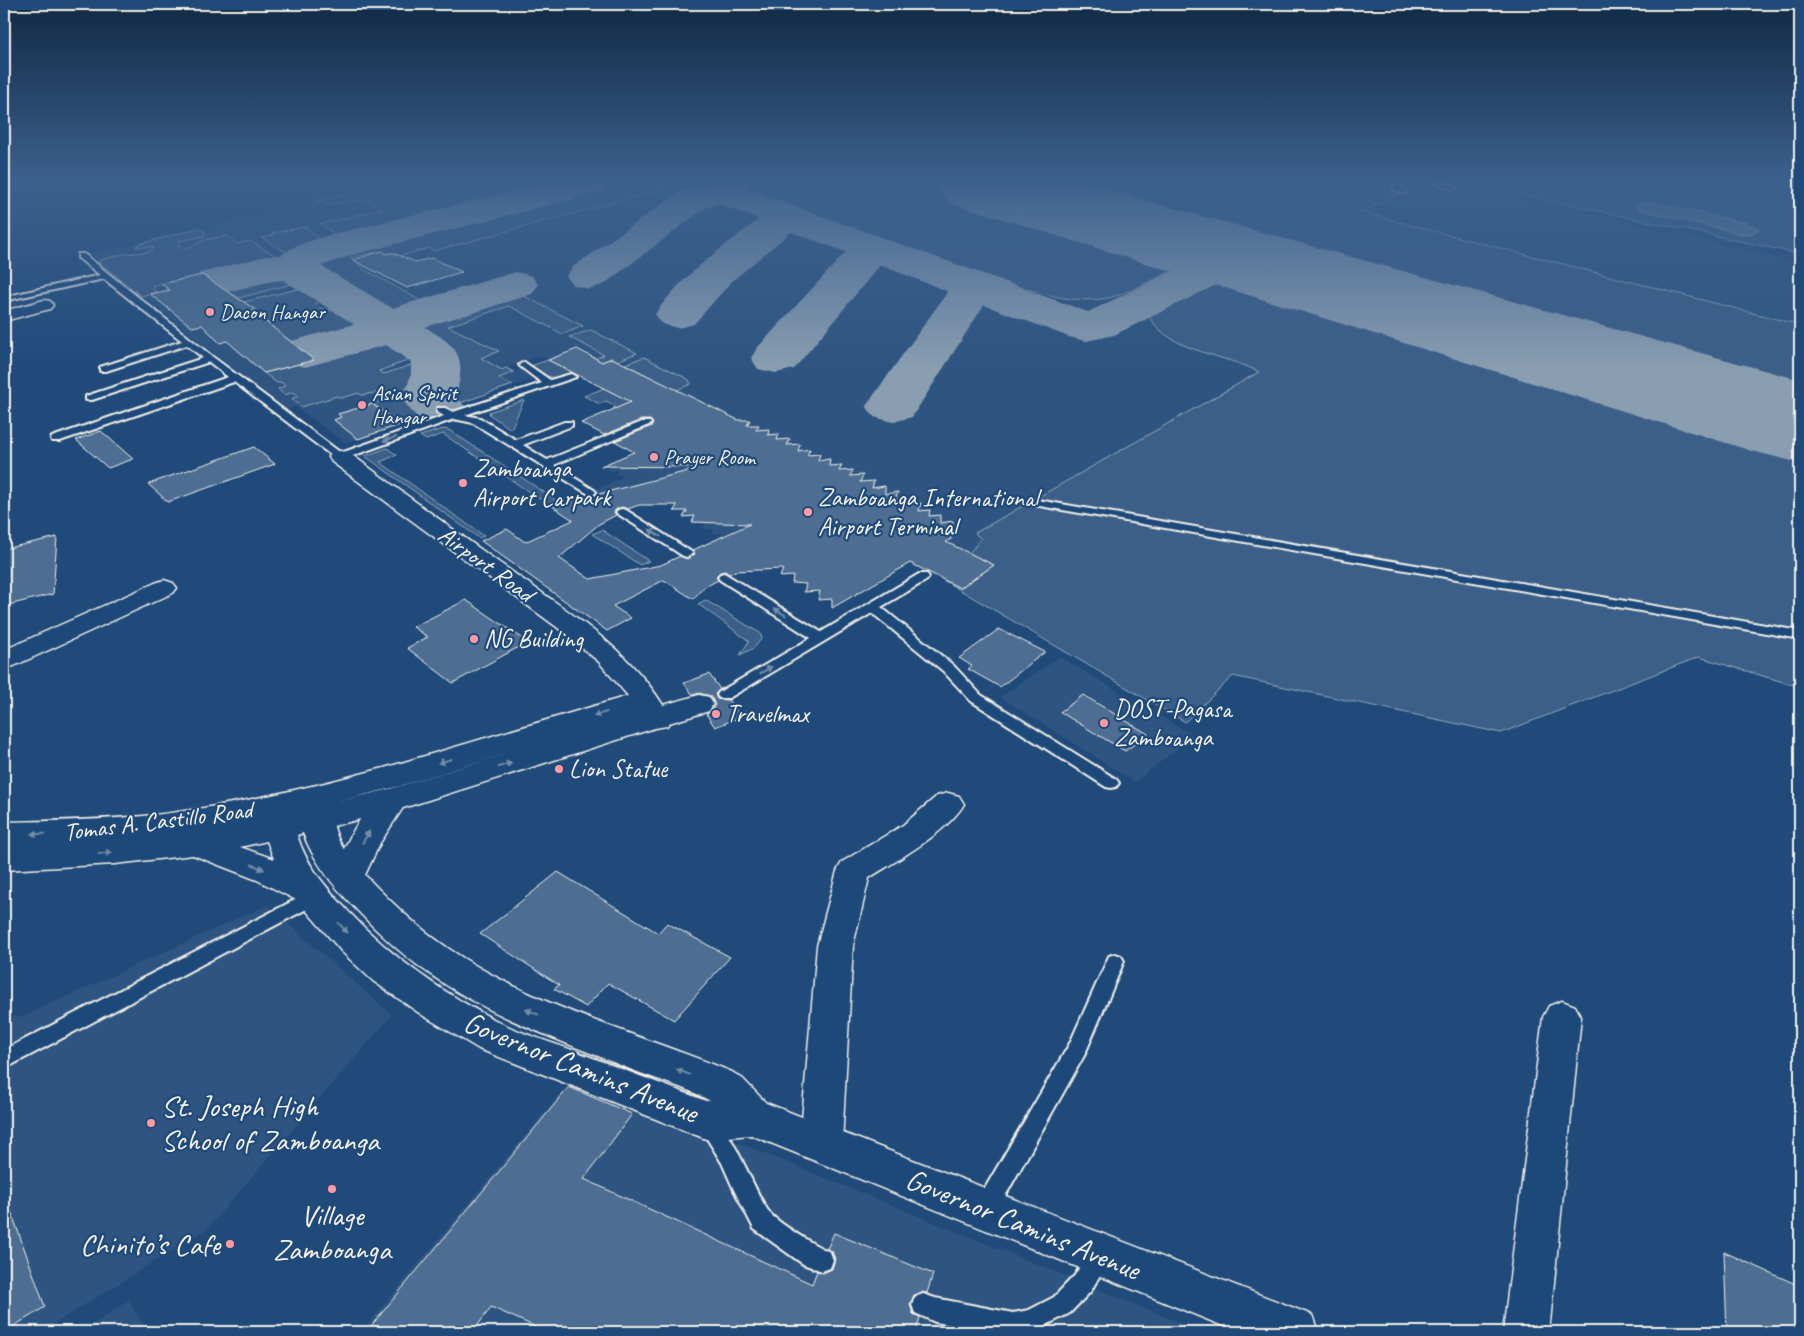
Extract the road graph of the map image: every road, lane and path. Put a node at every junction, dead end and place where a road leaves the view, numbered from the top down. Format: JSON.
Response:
{"nodes":[{"id":1,"x":81,"y":256,"type":"dead end"},
{"id":2,"x":106,"y":276,"type":"junction"},
{"id":3,"x":4,"y":299,"type":"edge"},
{"id":4,"x":44,"y":305,"type":"dead end"},
{"id":5,"x":4,"y":316,"type":"edge"},
{"id":6,"x":189,"y":342,"type":"junction"},
{"id":7,"x":210,"y":358,"type":"junction"},
{"id":8,"x":524,"y":365,"type":"dead end"},
{"id":9,"x":102,"y":369,"type":"dead end"},
{"id":10,"x":571,"y":377,"type":"dead end"},
{"id":11,"x":235,"y":378,"type":"junction"},
{"id":12,"x":549,"y":384,"type":"junction"},
{"id":13,"x":89,"y":398,"type":"dead end"},
{"id":14,"x":483,"y":406,"type":"junction"},
{"id":15,"x":441,"y":410,"type":"dead end"},
{"id":16,"x":453,"y":416,"type":"junction"},
{"id":17,"x":476,"y":420,"type":"junction"},
{"id":18,"x":568,"y":424,"type":"dead end"},
{"id":19,"x":646,"y":424,"type":"dead end"},
{"id":20,"x":56,"y":439,"type":"dead end"},
{"id":21,"x":516,"y":444,"type":"junction"},
{"id":22,"x":340,"y":457,"type":"junction"},
{"id":23,"x":546,"y":464,"type":"junction"},
{"id":24,"x":590,"y":492,"type":"dead end"},
{"id":25,"x":1032,"y":502,"type":"dead end"},
{"id":26,"x":622,"y":512,"type":"dead end"},
{"id":27,"x":687,"y":553,"type":"dead end"},
{"id":28,"x":724,"y":577,"type":"dead end"},
{"id":29,"x":923,"y":577,"type":"dead end"},
{"id":30,"x":164,"y":588,"type":"dead end"},
{"id":31,"x":873,"y":607,"type":"junction"},
{"id":32,"x":1800,"y":635,"type":"edge"},
{"id":33,"x":821,"y":638,"type":"junction"},
{"id":34,"x":4,"y":660,"type":"edge"},
{"id":35,"x":712,"y":700,"type":"joint"},
{"id":36,"x":652,"y":709,"type":"junction"},
{"id":37,"x":1111,"y":783,"type":"dead end"},
{"id":38,"x":392,"y":800,"type":"junction"},
{"id":39,"x":948,"y":804,"type":"dead end"},
{"id":40,"x":313,"y":808,"type":"junction"},
{"id":41,"x":278,"y":816,"type":"junction"},
{"id":42,"x":4,"y":834,"type":"edge"},
{"id":43,"x":176,"y":839,"type":"junction"},
{"id":44,"x":4,"y":858,"type":"edge"},
{"id":45,"x":347,"y":878,"type":"junction"},
{"id":46,"x":312,"y":894,"type":"junction"},
{"id":47,"x":1115,"y":961,"type":"dead end"},
{"id":48,"x":1562,"y":1017,"type":"dead end"},
{"id":49,"x":4,"y":1060,"type":"edge"},
{"id":50,"x":738,"y":1102,"type":"junction"},
{"id":51,"x":706,"y":1120,"type":"junction"},
{"id":52,"x":821,"y":1143,"type":"junction"},
{"id":53,"x":986,"y":1209,"type":"junction"},
{"id":54,"x":1101,"y":1255,"type":"junction"},
{"id":55,"x":822,"y":1260,"type":"dead end"},
{"id":56,"x":923,"y":1305,"type":"dead end"},
{"id":57,"x":1295,"y":1332,"type":"edge"},
{"id":58,"x":1526,"y":1332,"type":"edge"}],
"edges":[{"from":1,"to":2,"type":"lane"},
{"from":2,"to":3,"type":"lane"},
{"from":2,"to":6,"type":"lane"},
{"from":4,"to":5,"type":"street"},
{"from":6,"to":7,"type":"lane"},
{"from":6,"to":9,"type":"lane"},
{"from":7,"to":11,"type":"lane"},
{"from":7,"to":13,"type":"lane"},
{"from":8,"to":12,"type":"lane"},
{"from":10,"to":12,"type":"lane"},
{"from":11,"to":20,"type":"lane"},
{"from":11,"to":22,"type":"lane"},
{"from":12,"to":14,"type":"lane"},
{"from":14,"to":16,"type":"lane"},
{"from":14,"to":17,"type":"lane"},
{"from":15,"to":16,"type":"lane"},
{"from":16,"to":17,"type":"lane"},
{"from":16,"to":22,"type":"lane","one_way":true},
{"from":17,"to":21,"type":"lane"},
{"from":18,"to":21,"type":"lane"},
{"from":19,"to":23,"type":"lane"},
{"from":21,"to":23,"type":"lane"},
{"from":22,"to":36,"type":"street","name":"Airport Road"},
{"from":23,"to":24,"type":"lane"},
{"from":25,"to":32,"type":"lane"},
{"from":27,"to":26,"type":"lane","one_way":true},
{"from":33,"to":28,"type":"lane","one_way":true},
{"from":29,"to":31,"type":"lane"},
{"from":30,"to":34,"type":"street"},
{"from":31,"to":33,"type":"lane"},
{"from":31,"to":37,"type":"lane"},
{"from":35,"to":33,"type":"lane","one_way":true},
{"from":35,"to":36,"type":"street"},
{"from":38,"to":36,"type":"street","one_way":true},
{"from":36,"to":40,"type":"street","one_way":true},
{"from":38,"to":40,"type":"street"},
{"from":45,"to":38,"type":"street","one_way":true},
{"from":39,"to":52,"type":"street"},
{"from":40,"to":41,"type":"street","name":"Tomas A. Castillo Road"},
{"from":40,"to":45,"type":"street","name":"Governor Camins Avenue"},
{"from":41,"to":43,"type":"street","name":"Tomas A. Castillo Road"},
{"from":41,"to":46,"type":"street","name":"Governor Camins Avenue"},
{"from":43,"to":42,"type":"street","name":"Tomas A. Castillo Road","one_way":true},
{"from":44,"to":43,"type":"street","name":"Tomas A. Castillo Road","one_way":true},
{"from":43,"to":46,"type":"street","one_way":true},
{"from":50,"to":45,"type":"street","name":"Governor Camins Avenue","one_way":true},
{"from":46,"to":49,"type":"lane"},
{"from":46,"to":51,"type":"street","name":"Governor Camins Avenue","one_way":true},
{"from":47,"to":53,"type":"lane"},
{"from":48,"to":58,"type":"street"},
{"from":50,"to":51,"type":"street","name":"Governor Camins Avenue"},
{"from":50,"to":52,"type":"street","name":"Governor Camins Avenue"},
{"from":51,"to":55,"type":"lane"},
{"from":52,"to":53,"type":"street","name":"Governor Camins Avenue"},
{"from":53,"to":54,"type":"street","name":"Governor Camins Avenue"},
{"from":54,"to":56,"type":"lane"},
{"from":54,"to":57,"type":"street","name":"Governor Camins Avenue"}]}
